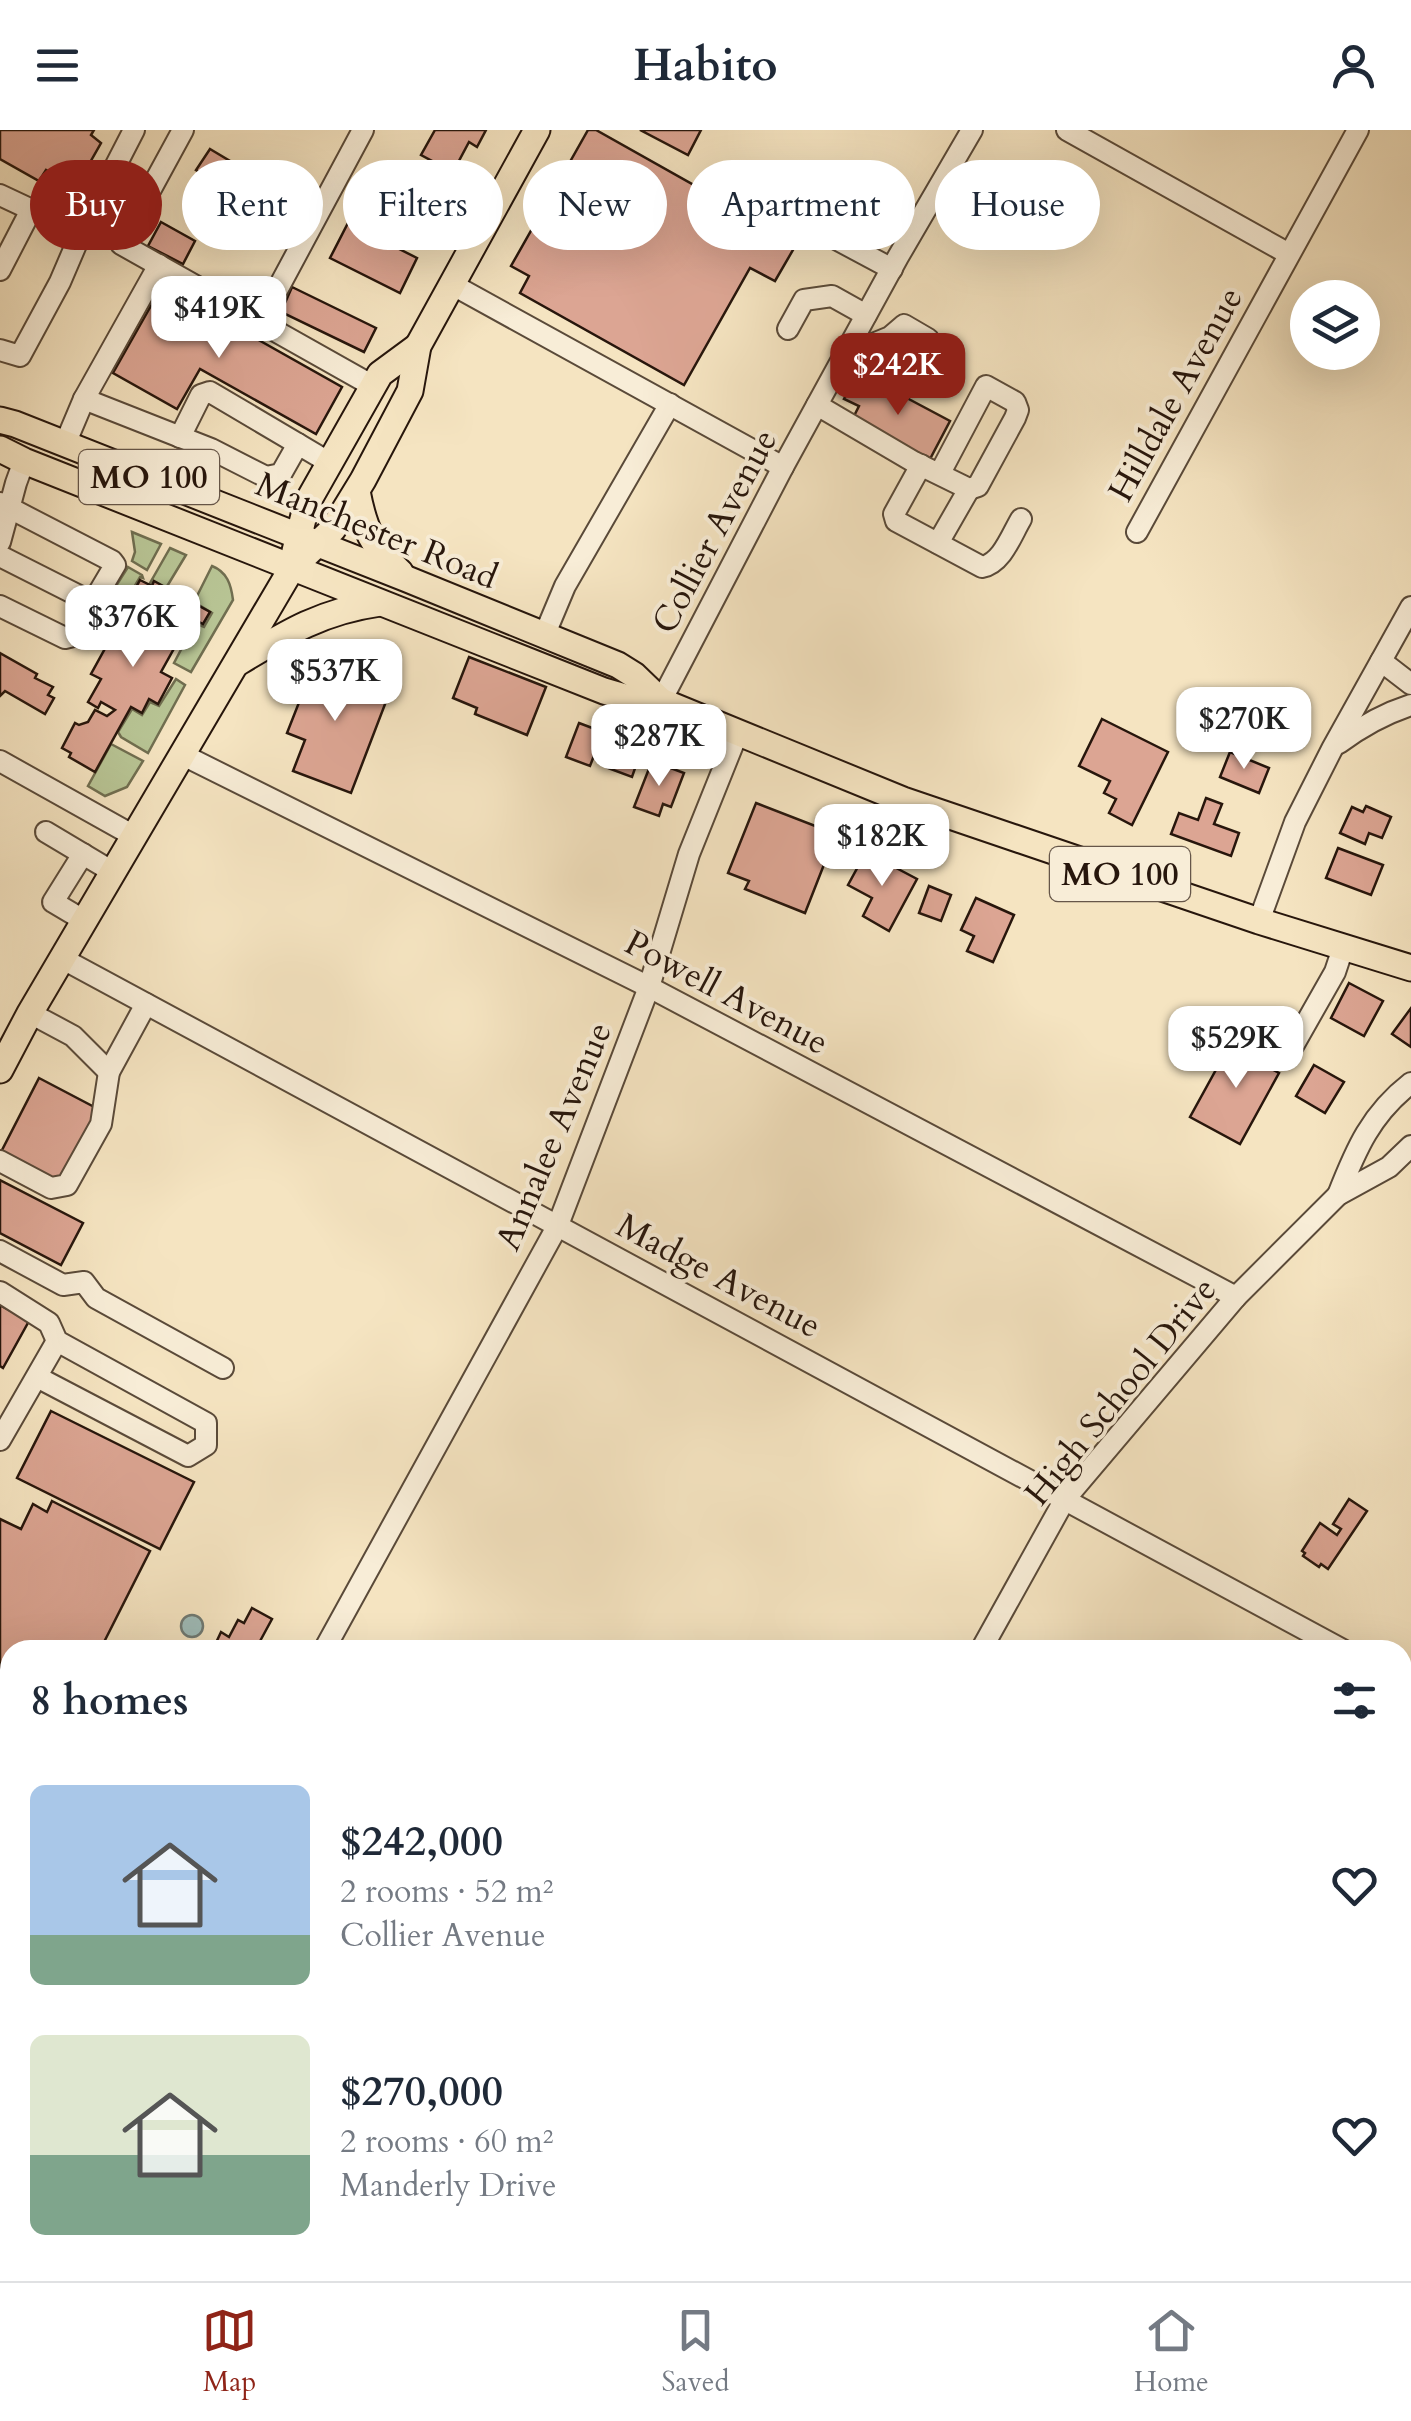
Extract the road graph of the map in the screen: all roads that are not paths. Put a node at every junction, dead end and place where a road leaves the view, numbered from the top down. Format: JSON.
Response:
{"nodes":[{"id":1,"x":134,"y":130,"type":"edge"},
{"id":2,"x":183,"y":130,"type":"edge"},
{"id":3,"x":363,"y":130,"type":"edge"},
{"id":4,"x":536,"y":130,"type":"edge"},
{"id":5,"x":972,"y":130,"type":"edge"},
{"id":6,"x":1067,"y":130,"type":"edge"},
{"id":7,"x":1358,"y":130,"type":"edge"},
{"id":8,"x":119,"y":160,"type":"edge"},
{"id":9,"x":0,"y":194,"type":"edge"},
{"id":10,"x":30,"y":209,"type":"edge"},
{"id":11,"x":30,"y":212,"type":"edge"},
{"id":12,"x":74,"y":250,"type":"edge"},
{"id":13,"x":857,"y":250,"type":"edge"},
{"id":14,"x":1289,"y":254,"type":"junction"},
{"id":15,"x":159,"y":265,"type":"junction"},
{"id":16,"x":892,"y":269,"type":"junction"},
{"id":17,"x":0,"y":270,"type":"edge"},
{"id":18,"x":453,"y":285,"type":"junction"},
{"id":19,"x":866,"y":315,"type":"junction"},
{"id":20,"x":260,"y":322,"type":"junction"},
{"id":21,"x":788,"y":329,"type":"dead end"},
{"id":22,"x":418,"y":346,"type":"junction"},
{"id":23,"x":0,"y":350,"type":"edge"},
{"id":24,"x":373,"y":386,"type":"junction"},
{"id":25,"x":84,"y":398,"type":"junction"},
{"id":26,"x":670,"y":404,"type":"junction"},
{"id":27,"x":817,"y":405,"type":"junction"},
{"id":28,"x":0,"y":420,"type":"edge"},
{"id":29,"x":180,"y":437,"type":"junction"},
{"id":30,"x":65,"y":444,"type":"junction"},
{"id":31,"x":298,"y":444,"type":"junction"},
{"id":32,"x":0,"y":449,"type":"edge"},
{"id":33,"x":24,"y":462,"type":"junction"},
{"id":34,"x":330,"y":464,"type":"junction"},
{"id":35,"x":783,"y":467,"type":"junction"},
{"id":36,"x":930,"y":469,"type":"junction"},
{"id":37,"x":974,"y":488,"type":"junction"},
{"id":38,"x":357,"y":491,"type":"junction"},
{"id":39,"x":5,"y":505,"type":"edge"},
{"id":40,"x":1021,"y":519,"type":"dead end"},
{"id":41,"x":1136,"y":532,"type":"dead end"},
{"id":42,"x":308,"y":540,"type":"junction"},
{"id":43,"x":0,"y":542,"type":"edge"},
{"id":44,"x":938,"y":543,"type":"junction"},
{"id":45,"x":0,"y":556,"type":"edge"},
{"id":46,"x":292,"y":568,"type":"junction"},
{"id":47,"x":408,"y":579,"type":"junction"},
{"id":48,"x":381,"y":602,"type":"junction"},
{"id":49,"x":92,"y":604,"type":"junction"},
{"id":50,"x":0,"y":606,"type":"edge"},
{"id":51,"x":1411,"y":608,"type":"edge"},
{"id":52,"x":544,"y":636,"type":"junction"},
{"id":53,"x":1381,"y":661,"type":"junction"},
{"id":54,"x":234,"y":664,"type":"junction"},
{"id":55,"x":1411,"y":684,"type":"edge"},
{"id":56,"x":662,"y":701,"type":"junction"},
{"id":57,"x":1411,"y":705,"type":"edge"},
{"id":58,"x":738,"y":732,"type":"junction"},
{"id":59,"x":1334,"y":747,"type":"junction"},
{"id":60,"x":183,"y":755,"type":"junction"},
{"id":61,"x":0,"y":762,"type":"edge"},
{"id":62,"x":46,"y":832,"type":"dead end"},
{"id":63,"x":134,"y":836,"type":"junction"},
{"id":64,"x":83,"y":854,"type":"junction"},
{"id":65,"x":113,"y":872,"type":"junction"},
{"id":66,"x":84,"y":921,"type":"junction"},
{"id":67,"x":1258,"y":921,"type":"junction"},
{"id":68,"x":1343,"y":948,"type":"junction"},
{"id":69,"x":63,"y":960,"type":"junction"},
{"id":70,"x":1411,"y":968,"type":"edge"},
{"id":71,"x":649,"y":987,"type":"junction"},
{"id":72,"x":146,"y":1004,"type":"junction"},
{"id":73,"x":30,"y":1013,"type":"junction"},
{"id":74,"x":7,"y":1038,"type":"edge"},
{"id":75,"x":1289,"y":1053,"type":"dead end"},
{"id":76,"x":0,"y":1070,"type":"edge"},
{"id":77,"x":109,"y":1072,"type":"junction"},
{"id":78,"x":1408,"y":1090,"type":"edge"},
{"id":79,"x":1411,"y":1146,"type":"edge"},
{"id":80,"x":0,"y":1161,"type":"edge"},
{"id":81,"x":1338,"y":1195,"type":"junction"},
{"id":82,"x":558,"y":1224,"type":"junction"},
{"id":83,"x":0,"y":1251,"type":"edge"},
{"id":84,"x":0,"y":1292,"type":"edge"},
{"id":85,"x":1236,"y":1296,"type":"junction"},
{"id":86,"x":57,"y":1341,"type":"junction"},
{"id":87,"x":222,"y":1368,"type":"dead end"},
{"id":88,"x":37,"y":1377,"type":"junction"},
{"id":89,"x":0,"y":1396,"type":"edge"},
{"id":90,"x":20,"y":1406,"type":"junction"},
{"id":91,"x":0,"y":1440,"type":"edge"},
{"id":92,"x":1066,"y":1499,"type":"junction"},
{"id":93,"x":329,"y":1640,"type":"edge"},
{"id":94,"x":987,"y":1640,"type":"edge"},
{"id":95,"x":1326,"y":1640,"type":"edge"}],
"edges":[{"from":1,"to":8,"type":"street"},
{"from":2,"to":15,"type":"street"},
{"from":3,"to":20,"type":"street"},
{"from":4,"to":18,"type":"main road"},
{"from":5,"to":16,"type":"street","name":"Collier Avenue"},
{"from":6,"to":14,"type":"street"},
{"from":7,"to":14,"type":"street","name":"Hilldale Avenue"},
{"from":9,"to":10,"type":"street"},
{"from":11,"to":17,"type":"street"},
{"from":12,"to":23,"type":"street"},
{"from":13,"to":16,"type":"street"},
{"from":14,"to":41,"type":"street","name":"Hilldale Avenue"},
{"from":15,"to":20,"type":"street"},
{"from":15,"to":25,"type":"street"},
{"from":16,"to":19,"type":"street","name":"Collier Avenue"},
{"from":18,"to":22,"type":"main road"},
{"from":18,"to":26,"type":"street"},
{"from":19,"to":21,"type":"street"},
{"from":19,"to":27,"type":"street","name":"Collier Avenue"},
{"from":20,"to":24,"type":"street"},
{"from":22,"to":24,"type":"main road"},
{"from":22,"to":38,"type":"main road"},
{"from":24,"to":34,"type":"main road"},
{"from":25,"to":29,"type":"street"},
{"from":25,"to":30,"type":"street"},
{"from":26,"to":35,"type":"street"},
{"from":26,"to":52,"type":"street"},
{"from":27,"to":35,"type":"street","name":"Collier Avenue"},
{"from":27,"to":36,"type":"street"},
{"from":28,"to":30,"type":"main road","name":"Manchester Road","number":"MO 100"},
{"from":29,"to":31,"type":"street"},
{"from":29,"to":31,"type":"street"},
{"from":30,"to":42,"type":"main road","name":"Manchester Road","number":"MO 100"},
{"from":31,"to":34,"type":"street"},
{"from":32,"to":33,"type":"main road","name":"Manchester Road","number":"MO 100"},
{"from":33,"to":39,"type":"street"},
{"from":33,"to":46,"type":"main road","name":"Manchester Road","number":"MO 100"},
{"from":34,"to":42,"type":"main road"},
{"from":35,"to":56,"type":"street","name":"Collier Avenue"},
{"from":36,"to":37,"type":"street"},
{"from":36,"to":37,"type":"street"},
{"from":36,"to":44,"type":"street"},
{"from":37,"to":44,"type":"street"},
{"from":38,"to":42,"type":"main road"},
{"from":38,"to":47,"type":"main road"},
{"from":39,"to":43,"type":"street"},
{"from":39,"to":49,"type":"street"},
{"from":40,"to":44,"type":"street"},
{"from":42,"to":46,"type":"main road"},
{"from":42,"to":47,"type":"main road","name":"Manchester Road","number":"MO 100"},
{"from":45,"to":49,"type":"street"},
{"from":46,"to":48,"type":"main road","name":"Manchester Road","number":"MO 100"},
{"from":46,"to":54,"type":"main road"},
{"from":47,"to":52,"type":"main road","name":"Manchester Road","number":"MO 100"},
{"from":48,"to":54,"type":"main road"},
{"from":48,"to":56,"type":"main road","name":"Manchester Road","number":"MO 100"},
{"from":49,"to":50,"type":"street"},
{"from":51,"to":53,"type":"street"},
{"from":52,"to":56,"type":"main road","name":"Manchester Road","number":"MO 100"},
{"from":53,"to":55,"type":"street"},
{"from":53,"to":59,"type":"street"},
{"from":54,"to":60,"type":"main road"},
{"from":56,"to":58,"type":"main road","name":"Manchester Road","number":"MO 100"},
{"from":57,"to":59,"type":"street"},
{"from":58,"to":67,"type":"main road","name":"Manchester Road","number":"MO 100"},
{"from":58,"to":71,"type":"street","name":"Annalee Avenue"},
{"from":59,"to":67,"type":"street"},
{"from":60,"to":63,"type":"main road"},
{"from":60,"to":71,"type":"street","name":"Powell Avenue"},
{"from":61,"to":63,"type":"street"},
{"from":62,"to":64,"type":"street"},
{"from":63,"to":65,"type":"main road"},
{"from":64,"to":65,"type":"street"},
{"from":64,"to":66,"type":"street"},
{"from":65,"to":66,"type":"main road"},
{"from":66,"to":69,"type":"main road"},
{"from":67,"to":68,"type":"main road","name":"Manchester Road","number":"MO 100"},
{"from":68,"to":70,"type":"main road","name":"Manchester Road","number":"MO 100"},
{"from":68,"to":75,"type":"street"},
{"from":69,"to":72,"type":"street","name":"Madge Avenue"},
{"from":69,"to":73,"type":"main road"},
{"from":71,"to":82,"type":"street","name":"Annalee Avenue"},
{"from":71,"to":85,"type":"street","name":"Powell Avenue"},
{"from":72,"to":77,"type":"street"},
{"from":72,"to":82,"type":"street","name":"Madge Avenue"},
{"from":73,"to":74,"type":"main road"},
{"from":73,"to":77,"type":"street"},
{"from":74,"to":76,"type":"main road"},
{"from":77,"to":80,"type":"street"},
{"from":78,"to":81,"type":"street","name":"High School Drive"},
{"from":79,"to":81,"type":"street","name":"High School Drive"},
{"from":81,"to":85,"type":"street","name":"High School Drive"},
{"from":82,"to":92,"type":"street","name":"Madge Avenue"},
{"from":82,"to":93,"type":"street","name":"Annalee Avenue"},
{"from":83,"to":87,"type":"street"},
{"from":84,"to":86,"type":"street"},
{"from":85,"to":92,"type":"street","name":"High School Drive"},
{"from":86,"to":88,"type":"street"},
{"from":86,"to":88,"type":"street"},
{"from":88,"to":90,"type":"street"},
{"from":89,"to":90,"type":"street"},
{"from":90,"to":91,"type":"street"},
{"from":92,"to":94,"type":"street","name":"High School Drive"},
{"from":92,"to":95,"type":"street","name":"Madge Avenue"}]}
